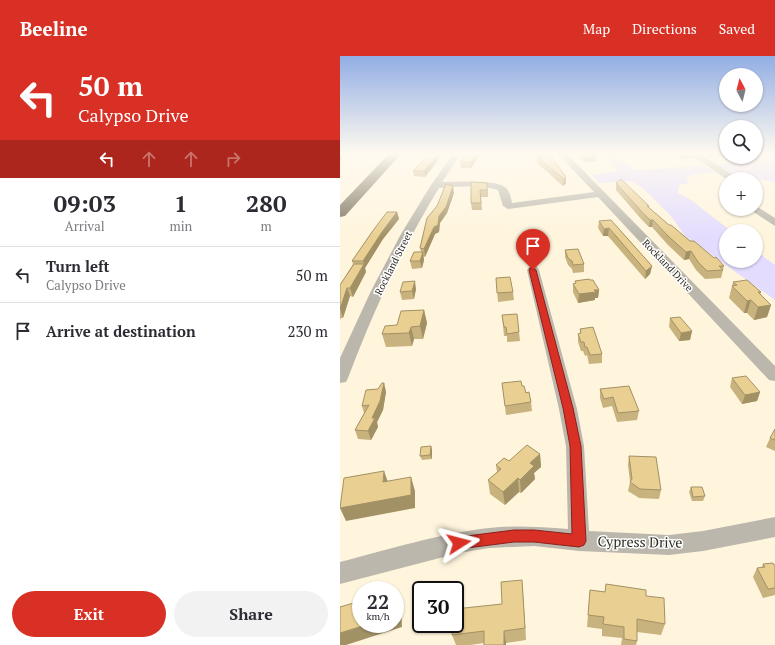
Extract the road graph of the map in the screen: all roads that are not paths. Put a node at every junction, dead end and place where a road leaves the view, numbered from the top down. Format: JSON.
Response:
{"nodes":[{"id":1,"x":355,"y":181,"type":"edge"},
{"id":2,"x":370,"y":181,"type":"edge"},
{"id":3,"x":437,"y":181,"type":"edge"},
{"id":4,"x":588,"y":181,"type":"edge"},
{"id":5,"x":435,"y":185,"type":"junction"},
{"id":6,"x":600,"y":194,"type":"junction"},
{"id":7,"x":340,"y":196,"type":"edge"},
{"id":8,"x":340,"y":213,"type":"edge"},
{"id":9,"x":763,"y":215,"type":"edge"},
{"id":10,"x":775,"y":223,"type":"edge"},
{"id":11,"x":533,"y":270,"type":"dead end"},
{"id":12,"x":775,"y":376,"type":"edge"},
{"id":13,"x":340,"y":378,"type":"edge"},
{"id":14,"x":775,"y":527,"type":"edge"},
{"id":15,"x":579,"y":541,"type":"junction"},
{"id":16,"x":340,"y":573,"type":"edge"}],
"edges":[{"from":1,"to":7,"type":"highway"},
{"from":2,"to":8,"type":"highway"},
{"from":3,"to":5,"type":"street","name":"Rockland Street"},
{"from":4,"to":6,"type":"street","name":"Rockland Drive"},
{"from":5,"to":6,"type":"street"},
{"from":5,"to":13,"type":"street","name":"Rockland Street"},
{"from":6,"to":12,"type":"street","name":"Rockland Drive"},
{"from":9,"to":10,"type":"street"},
{"from":11,"to":15,"type":"street"},
{"from":14,"to":15,"type":"street","name":"Cypress Drive"},
{"from":15,"to":16,"type":"street","name":"Cypress Drive"}]}
